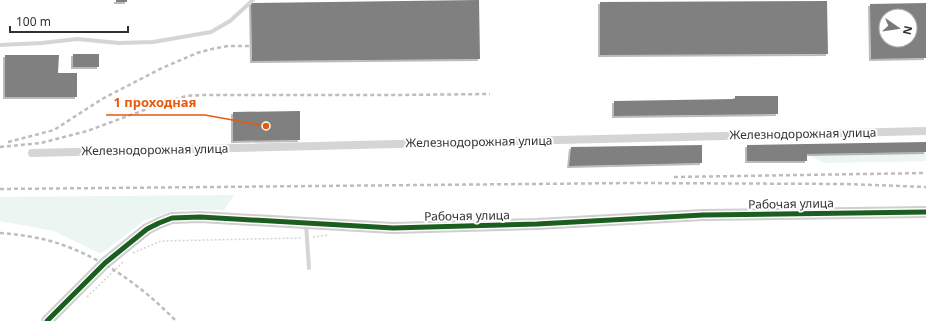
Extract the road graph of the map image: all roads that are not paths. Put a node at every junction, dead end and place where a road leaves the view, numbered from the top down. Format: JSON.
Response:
{"nodes":[{"id":1,"x":253,"y":0,"type":"edge"},
{"id":2,"x":0,"y":45,"type":"edge"},
{"id":3,"x":926,"y":131,"type":"edge"},
{"id":4,"x":32,"y":153,"type":"dead end"},
{"id":5,"x":926,"y":212,"type":"edge"},
{"id":6,"x":306,"y":223,"type":"junction"},
{"id":7,"x":309,"y":268,"type":"dead end"},
{"id":8,"x":47,"y":321,"type":"edge"}],
"edges":[{"from":1,"to":2,"type":"lane"},
{"from":3,"to":4,"type":"street","name":"Железнодорожная улица"},
{"from":5,"to":6,"type":"street","name":"Рабочая улица"},
{"from":6,"to":7,"type":"lane"},
{"from":6,"to":8,"type":"street","name":"Рабочая улица"}]}
